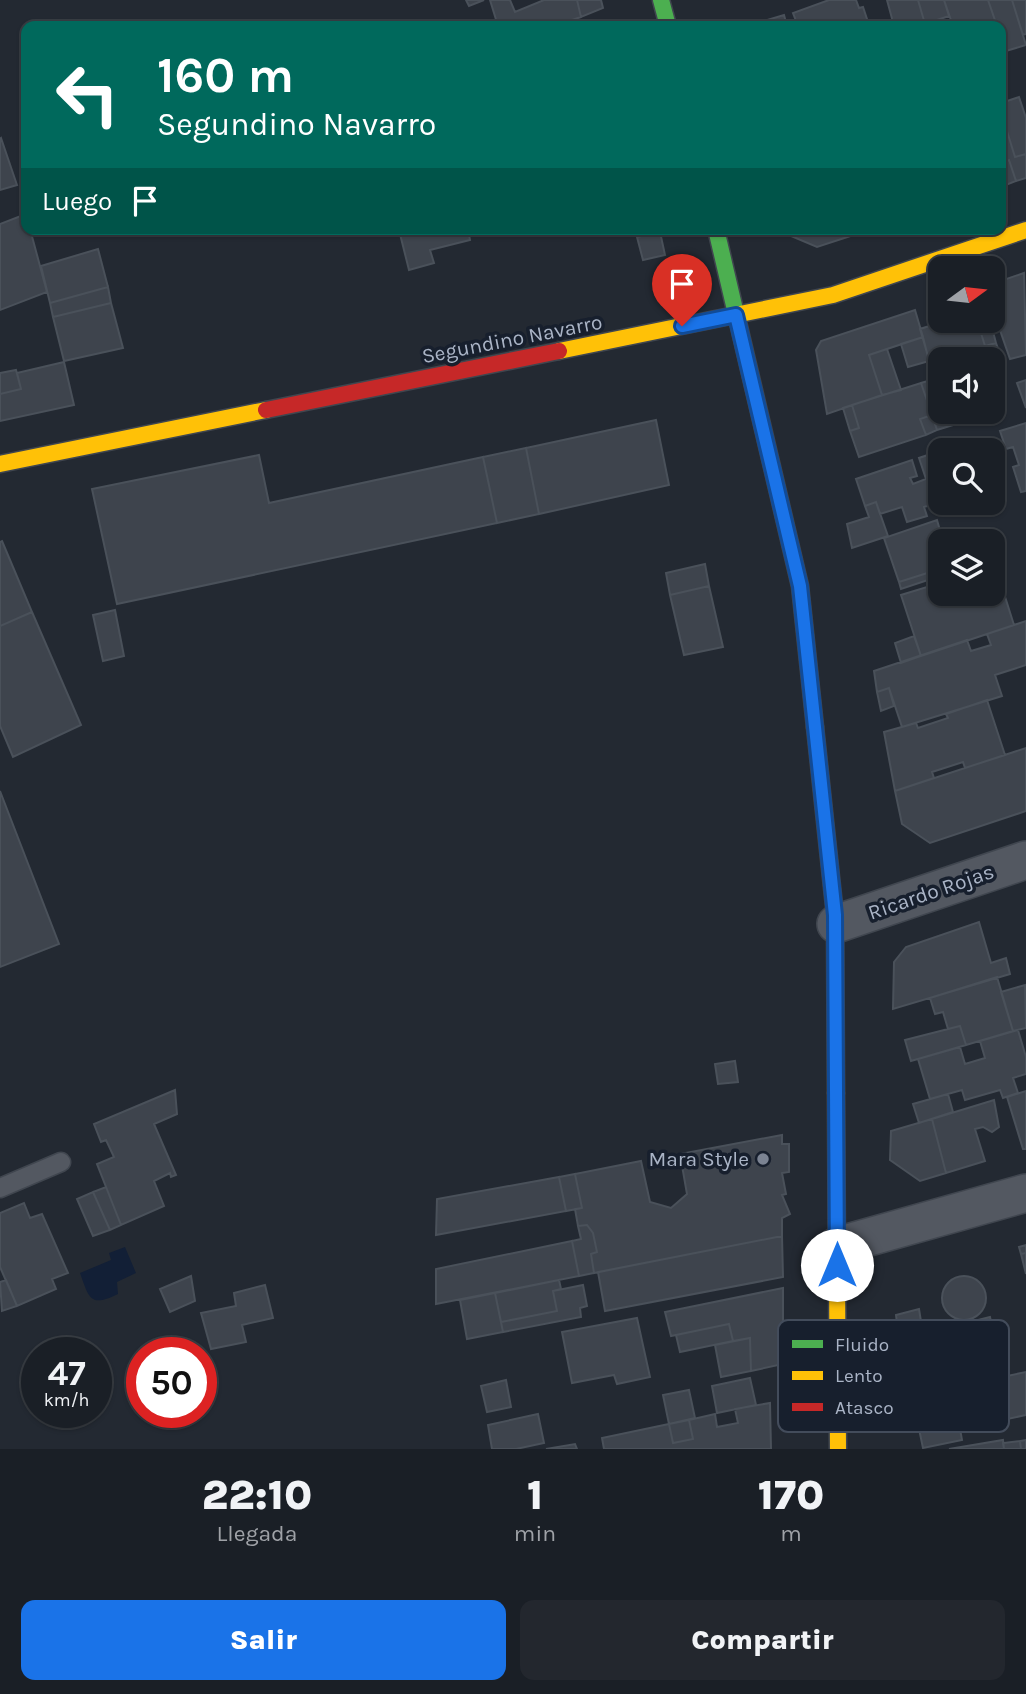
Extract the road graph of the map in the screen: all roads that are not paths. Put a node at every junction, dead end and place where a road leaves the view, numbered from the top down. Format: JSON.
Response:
{"nodes":[{"id":1,"x":661,"y":0,"type":"edge"},
{"id":2,"x":667,"y":21,"type":"edge"},
{"id":3,"x":1026,"y":230,"type":"edge"},
{"id":4,"x":717,"y":235,"type":"edge"},
{"id":5,"x":736,"y":315,"type":"junction"},
{"id":6,"x":0,"y":464,"type":"edge"},
{"id":7,"x":1026,"y":860,"type":"edge"},
{"id":8,"x":836,"y":924,"type":"junction"},
{"id":9,"x":61,"y":1162,"type":"dead end"},
{"id":10,"x":0,"y":1188,"type":"edge"},
{"id":11,"x":1026,"y":1193,"type":"edge"},
{"id":12,"x":837,"y":1246,"type":"junction"},
{"id":13,"x":837,"y":1320,"type":"edge"}],
"edges":[{"from":1,"to":2,"type":"main road"},
{"from":3,"to":5,"type":"main road","name":"Segundino Navarro"},
{"from":4,"to":5,"type":"main road"},
{"from":5,"to":6,"type":"main road","name":"Segundino Navarro"},
{"from":5,"to":8,"type":"main road"},
{"from":7,"to":8,"type":"street","name":"Ricardo Rojas"},
{"from":8,"to":12,"type":"main road"},
{"from":9,"to":10,"type":"lane"},
{"from":11,"to":12,"type":"street"},
{"from":12,"to":13,"type":"main road"}]}
